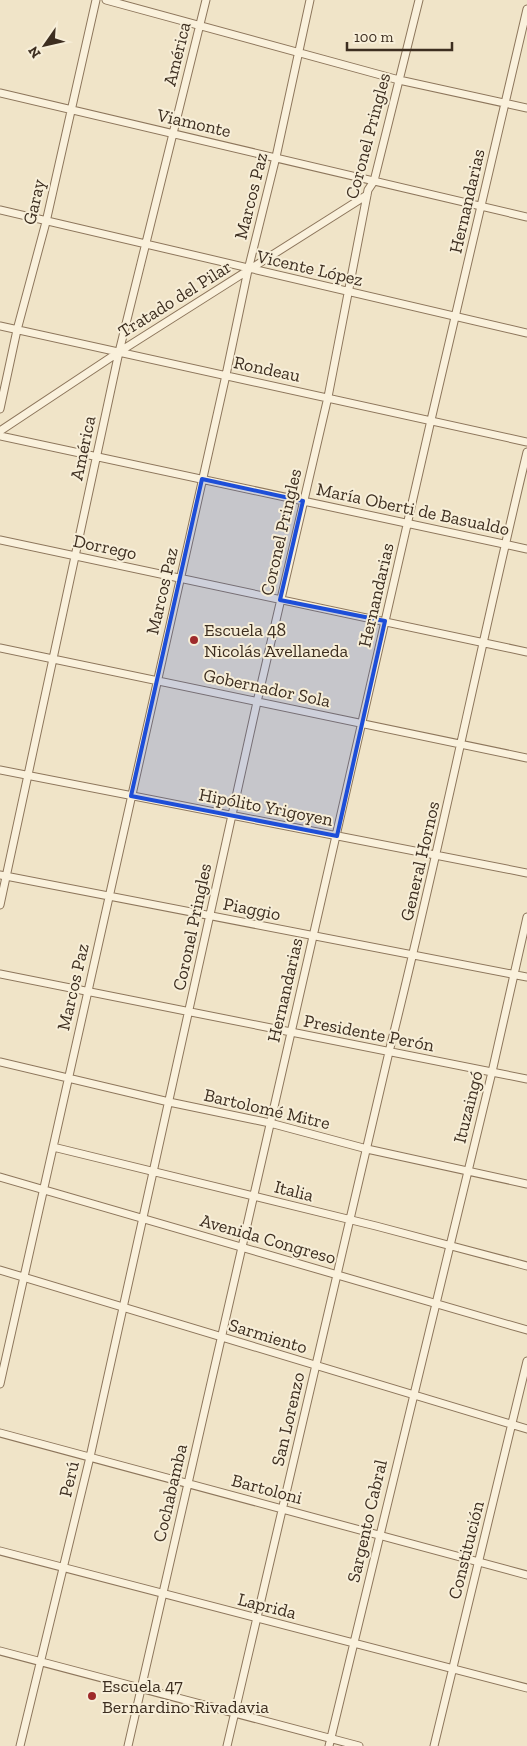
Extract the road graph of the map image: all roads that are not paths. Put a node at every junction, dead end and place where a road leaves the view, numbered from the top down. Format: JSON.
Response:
{"nodes":[{"id":1,"x":96,"y":0,"type":"edge"},
{"id":2,"x":106,"y":0,"type":"edge"},
{"id":3,"x":206,"y":0,"type":"edge"},
{"id":4,"x":310,"y":0,"type":"edge"},
{"id":5,"x":420,"y":0,"type":"edge"},
{"id":6,"x":527,"y":9,"type":"edge"},
{"id":7,"x":200,"y":26,"type":"junction"},
{"id":8,"x":299,"y":52,"type":"junction"},
{"id":9,"x":399,"y":80,"type":"junction"},
{"id":10,"x":0,"y":93,"type":"edge"},
{"id":11,"x":506,"y":103,"type":"junction"},
{"id":12,"x":527,"y":108,"type":"edge"},
{"id":13,"x":71,"y":110,"type":"junction"},
{"id":14,"x":172,"y":133,"type":"junction"},
{"id":15,"x":276,"y":157,"type":"junction"},
{"id":16,"x":374,"y":181,"type":"junction"},
{"id":17,"x":367,"y":194,"type":"junction"},
{"id":18,"x":481,"y":206,"type":"junction"},
{"id":19,"x":0,"y":210,"type":"edge"},
{"id":20,"x":527,"y":217,"type":"edge"},
{"id":21,"x":46,"y":222,"type":"junction"},
{"id":22,"x":145,"y":244,"type":"junction"},
{"id":23,"x":248,"y":270,"type":"junction"},
{"id":24,"x":347,"y":291,"type":"junction"},
{"id":25,"x":455,"y":317,"type":"junction"},
{"id":26,"x":0,"y":326,"type":"edge"},
{"id":27,"x":17,"y":330,"type":"junction"},
{"id":28,"x":527,"y":334,"type":"edge"},
{"id":29,"x":119,"y":352,"type":"junction"},
{"id":30,"x":226,"y":375,"type":"junction"},
{"id":31,"x":328,"y":397,"type":"junction"},
{"id":32,"x":0,"y":409,"type":"edge"},
{"id":33,"x":431,"y":420,"type":"junction"},
{"id":34,"x":0,"y":431,"type":"edge"},
{"id":35,"x":0,"y":436,"type":"edge"},
{"id":36,"x":527,"y":442,"type":"edge"},
{"id":37,"x":527,"y":452,"type":"edge"},
{"id":38,"x":96,"y":457,"type":"junction"},
{"id":39,"x":202,"y":480,"type":"junction"},
{"id":40,"x":304,"y":501,"type":"junction"},
{"id":41,"x":408,"y":523,"type":"junction"},
{"id":42,"x":0,"y":540,"type":"edge"},
{"id":43,"x":505,"y":544,"type":"junction"},
{"id":44,"x":527,"y":549,"type":"edge"},
{"id":45,"x":75,"y":556,"type":"junction"},
{"id":46,"x":180,"y":578,"type":"junction"},
{"id":47,"x":280,"y":600,"type":"junction"},
{"id":48,"x":385,"y":621,"type":"junction"},
{"id":49,"x":483,"y":642,"type":"junction"},
{"id":50,"x":0,"y":648,"type":"edge"},
{"id":51,"x":527,"y":652,"type":"edge"},
{"id":52,"x":53,"y":659,"type":"junction"},
{"id":53,"x":157,"y":681,"type":"junction"},
{"id":54,"x":257,"y":702,"type":"junction"},
{"id":55,"x":362,"y":724,"type":"junction"},
{"id":56,"x":461,"y":744,"type":"junction"},
{"id":57,"x":527,"y":758,"type":"edge"},
{"id":58,"x":0,"y":770,"type":"edge"},
{"id":59,"x":28,"y":776,"type":"junction"},
{"id":60,"x":131,"y":796,"type":"junction"},
{"id":61,"x":232,"y":816,"type":"junction"},
{"id":62,"x":337,"y":836,"type":"junction"},
{"id":63,"x":436,"y":855,"type":"junction"},
{"id":64,"x":527,"y":873,"type":"edge"},
{"id":65,"x":3,"y":876,"type":"edge"},
{"id":66,"x":109,"y":896,"type":"junction"},
{"id":67,"x":0,"y":905,"type":"edge"},
{"id":68,"x":210,"y":916,"type":"junction"},
{"id":69,"x":527,"y":917,"type":"edge"},
{"id":70,"x":313,"y":936,"type":"junction"},
{"id":71,"x":414,"y":955,"type":"junction"},
{"id":72,"x":0,"y":974,"type":"edge"},
{"id":73,"x":514,"y":975,"type":"junction"},
{"id":74,"x":527,"y":977,"type":"edge"},
{"id":75,"x":88,"y":992,"type":"junction"},
{"id":76,"x":189,"y":1012,"type":"junction"},
{"id":77,"x":290,"y":1033,"type":"junction"},
{"id":78,"x":390,"y":1052,"type":"junction"},
{"id":79,"x":0,"y":1062,"type":"edge"},
{"id":80,"x":492,"y":1072,"type":"junction"},
{"id":81,"x":68,"y":1078,"type":"junction"},
{"id":82,"x":527,"y":1079,"type":"edge"},
{"id":83,"x":169,"y":1102,"type":"junction"},
{"id":84,"x":270,"y":1123,"type":"junction"},
{"id":85,"x":53,"y":1147,"type":"junction"},
{"id":86,"x":367,"y":1149,"type":"junction"},
{"id":87,"x":467,"y":1171,"type":"junction"},
{"id":88,"x":154,"y":1172,"type":"junction"},
{"id":89,"x":0,"y":1177,"type":"edge"},
{"id":90,"x":527,"y":1184,"type":"edge"},
{"id":91,"x":43,"y":1190,"type":"junction"},
{"id":92,"x":254,"y":1196,"type":"junction"},
{"id":93,"x":143,"y":1218,"type":"junction"},
{"id":94,"x":350,"y":1220,"type":"junction"},
{"id":95,"x":449,"y":1245,"type":"junction"},
{"id":96,"x":243,"y":1247,"type":"junction"},
{"id":97,"x":527,"y":1266,"type":"edge"},
{"id":98,"x":0,"y":1270,"type":"edge"},
{"id":99,"x":338,"y":1275,"type":"junction"},
{"id":100,"x":24,"y":1277,"type":"junction"},
{"id":101,"x":435,"y":1303,"type":"junction"},
{"id":102,"x":123,"y":1308,"type":"junction"},
{"id":103,"x":527,"y":1330,"type":"edge"},
{"id":104,"x":220,"y":1337,"type":"junction"},
{"id":105,"x":527,"y":1361,"type":"edge"},
{"id":106,"x":316,"y":1366,"type":"junction"},
{"id":107,"x":0,"y":1384,"type":"edge"},
{"id":108,"x":412,"y":1395,"type":"junction"},
{"id":109,"x":512,"y":1424,"type":"junction"},
{"id":110,"x":527,"y":1429,"type":"edge"},
{"id":111,"x":0,"y":1433,"type":"edge"},
{"id":112,"x":90,"y":1457,"type":"junction"},
{"id":113,"x":188,"y":1483,"type":"junction"},
{"id":114,"x":283,"y":1509,"type":"junction"},
{"id":115,"x":379,"y":1535,"type":"junction"},
{"id":116,"x":0,"y":1551,"type":"edge"},
{"id":117,"x":478,"y":1562,"type":"junction"},
{"id":118,"x":64,"y":1567,"type":"junction"},
{"id":119,"x":527,"y":1575,"type":"edge"},
{"id":120,"x":162,"y":1594,"type":"junction"},
{"id":121,"x":257,"y":1619,"type":"junction"},
{"id":122,"x":353,"y":1644,"type":"junction"},
{"id":123,"x":0,"y":1651,"type":"edge"},
{"id":124,"x":40,"y":1662,"type":"junction"},
{"id":125,"x":452,"y":1669,"type":"junction"},
{"id":126,"x":141,"y":1688,"type":"junction"},
{"id":127,"x":527,"y":1688,"type":"edge"},
{"id":128,"x":234,"y":1713,"type":"junction"},
{"id":129,"x":330,"y":1742,"type":"edge"},
{"id":130,"x":20,"y":1746,"type":"edge"},
{"id":131,"x":128,"y":1746,"type":"edge"},
{"id":132,"x":227,"y":1746,"type":"edge"},
{"id":133,"x":359,"y":1746,"type":"edge"},
{"id":134,"x":434,"y":1746,"type":"edge"}],
"edges":[{"from":1,"to":13,"type":"street","name":"Garay"},
{"from":2,"to":7,"type":"street"},
{"from":3,"to":7,"type":"street","name":"América"},
{"from":4,"to":8,"type":"street","name":"Marcos Paz"},
{"from":5,"to":9,"type":"street","name":"Coronel Pringles"},
{"from":6,"to":11,"type":"street","name":"Hernandarias"},
{"from":7,"to":8,"type":"street"},
{"from":7,"to":14,"type":"street","name":"América"},
{"from":8,"to":9,"type":"street"},
{"from":8,"to":15,"type":"street","name":"Marcos Paz"},
{"from":9,"to":11,"type":"street"},
{"from":9,"to":16,"type":"street","name":"Coronel Pringles"},
{"from":10,"to":13,"type":"street","name":"Viamonte"},
{"from":11,"to":12,"type":"street"},
{"from":11,"to":18,"type":"street","name":"Hernandarias"},
{"from":13,"to":14,"type":"street","name":"Viamonte"},
{"from":13,"to":21,"type":"street","name":"Garay"},
{"from":14,"to":15,"type":"street","name":"Viamonte"},
{"from":14,"to":22,"type":"street","name":"América"},
{"from":15,"to":16,"type":"street","name":"Viamonte"},
{"from":15,"to":23,"type":"street","name":"Marcos Paz"},
{"from":16,"to":17,"type":"street","name":"Coronel Pringles"},
{"from":16,"to":18,"type":"street","name":"Viamonte"},
{"from":17,"to":23,"type":"street","name":"Tratado del Pilar"},
{"from":17,"to":24,"type":"street","name":"Coronel Pringles"},
{"from":18,"to":20,"type":"street","name":"Viamonte"},
{"from":18,"to":25,"type":"street","name":"Hernandarias"},
{"from":19,"to":21,"type":"street","name":"Vicente López"},
{"from":21,"to":22,"type":"street","name":"Vicente López"},
{"from":21,"to":27,"type":"street","name":"Garay"},
{"from":22,"to":23,"type":"street","name":"Vicente López"},
{"from":22,"to":29,"type":"street","name":"América"},
{"from":23,"to":24,"type":"street","name":"Vicente López"},
{"from":23,"to":29,"type":"street","name":"Tratado del Pilar"},
{"from":23,"to":30,"type":"street","name":"Marcos Paz"},
{"from":24,"to":25,"type":"street","name":"Vicente López"},
{"from":24,"to":31,"type":"street","name":"Coronel Pringles"},
{"from":25,"to":28,"type":"street","name":"Vicente López"},
{"from":25,"to":33,"type":"street","name":"Hernandarias"},
{"from":26,"to":27,"type":"street","name":"Rondeau"},
{"from":27,"to":29,"type":"street","name":"Rondeau"},
{"from":27,"to":32,"type":"street","name":"Garay"},
{"from":29,"to":30,"type":"street","name":"Rondeau"},
{"from":29,"to":34,"type":"street","name":"Tratado del Pilar"},
{"from":29,"to":38,"type":"street","name":"América"},
{"from":30,"to":31,"type":"street","name":"Rondeau"},
{"from":30,"to":39,"type":"street","name":"Marcos Paz"},
{"from":31,"to":33,"type":"street","name":"Rondeau"},
{"from":31,"to":40,"type":"street","name":"Coronel Pringles"},
{"from":33,"to":36,"type":"street","name":"Rondeau"},
{"from":33,"to":41,"type":"street","name":"Hernandarias"},
{"from":35,"to":38,"type":"street","name":"María Oberti de Basualdo"},
{"from":37,"to":43,"type":"street","name":"General Hornos"},
{"from":38,"to":39,"type":"street","name":"María Oberti de Basualdo"},
{"from":38,"to":45,"type":"street","name":"América"},
{"from":39,"to":40,"type":"street","name":"María Oberti de Basualdo"},
{"from":39,"to":46,"type":"street","name":"Marcos Paz"},
{"from":40,"to":41,"type":"street","name":"María Oberti de Basualdo"},
{"from":40,"to":47,"type":"street","name":"Coronel Pringles"},
{"from":41,"to":43,"type":"street","name":"María Oberti de Basualdo"},
{"from":41,"to":48,"type":"street","name":"Hernandarias"},
{"from":42,"to":45,"type":"street","name":"Dorrego"},
{"from":43,"to":44,"type":"street","name":"María Oberti de Basualdo"},
{"from":43,"to":49,"type":"street","name":"General Hornos"},
{"from":45,"to":46,"type":"street","name":"Dorrego"},
{"from":45,"to":52,"type":"street","name":"América"},
{"from":46,"to":47,"type":"street","name":"Dorrego"},
{"from":46,"to":53,"type":"street","name":"Marcos Paz"},
{"from":47,"to":48,"type":"street","name":"Dorrego"},
{"from":47,"to":54,"type":"street","name":"Coronel Pringles"},
{"from":48,"to":49,"type":"street","name":"Dorrego"},
{"from":48,"to":55,"type":"street","name":"Hernandarias"},
{"from":49,"to":51,"type":"street","name":"Dorrego"},
{"from":49,"to":56,"type":"street","name":"General Hornos"},
{"from":50,"to":52,"type":"street","name":"Gobernador Sola"},
{"from":52,"to":53,"type":"street","name":"Gobernador Sola"},
{"from":52,"to":59,"type":"street","name":"América"},
{"from":53,"to":54,"type":"street","name":"Gobernador Sola"},
{"from":53,"to":60,"type":"street","name":"Marcos Paz"},
{"from":54,"to":55,"type":"street","name":"Gobernador Sola"},
{"from":54,"to":61,"type":"street","name":"Coronel Pringles"},
{"from":55,"to":56,"type":"street","name":"Gobernador Sola"},
{"from":55,"to":62,"type":"street","name":"Hernandarias"},
{"from":56,"to":57,"type":"street","name":"Gobernador Sola"},
{"from":56,"to":63,"type":"street","name":"General Hornos"},
{"from":58,"to":59,"type":"street","name":"Hipólito Yrigoyen"},
{"from":59,"to":60,"type":"street","name":"Hipólito Yrigoyen"},
{"from":59,"to":65,"type":"street","name":"América"},
{"from":60,"to":61,"type":"street","name":"Hipólito Yrigoyen"},
{"from":60,"to":66,"type":"street","name":"Marcos Paz"},
{"from":61,"to":62,"type":"street","name":"Hipólito Yrigoyen"},
{"from":61,"to":68,"type":"street","name":"Coronel Pringles"},
{"from":62,"to":63,"type":"street","name":"Hipólito Yrigoyen"},
{"from":62,"to":70,"type":"street","name":"Hernandarias"},
{"from":63,"to":64,"type":"street","name":"Hipólito Yrigoyen"},
{"from":63,"to":71,"type":"street","name":"General Hornos"},
{"from":65,"to":66,"type":"street","name":"Piaggio"},
{"from":65,"to":67,"type":"street","name":"América"},
{"from":66,"to":68,"type":"street","name":"Piaggio"},
{"from":66,"to":75,"type":"street","name":"Marcos Paz"},
{"from":68,"to":70,"type":"street","name":"Piaggio"},
{"from":68,"to":76,"type":"street","name":"Coronel Pringles"},
{"from":69,"to":73,"type":"street","name":"Ituzaingó"},
{"from":70,"to":71,"type":"street","name":"Piaggio"},
{"from":70,"to":77,"type":"street","name":"Hernandarias"},
{"from":71,"to":73,"type":"street","name":"Piaggio"},
{"from":71,"to":78,"type":"street","name":"General Hornos"},
{"from":72,"to":75,"type":"street","name":"Presidente Perón"},
{"from":73,"to":74,"type":"street","name":"Piaggio"},
{"from":73,"to":80,"type":"street","name":"Ituzaingó"},
{"from":75,"to":76,"type":"street","name":"Presidente Perón"},
{"from":75,"to":81,"type":"street","name":"Marcos Paz"},
{"from":76,"to":77,"type":"street","name":"Presidente Perón"},
{"from":76,"to":83,"type":"street","name":"Coronel Pringles"},
{"from":77,"to":78,"type":"street","name":"Presidente Perón"},
{"from":77,"to":84,"type":"street","name":"Hernandarias"},
{"from":78,"to":80,"type":"street","name":"Presidente Perón"},
{"from":78,"to":86,"type":"street","name":"General Hornos"},
{"from":79,"to":81,"type":"street","name":"Bartolomé Mitre"},
{"from":80,"to":82,"type":"street","name":"Presidente Perón"},
{"from":80,"to":87,"type":"street","name":"Ituzaingó"},
{"from":81,"to":83,"type":"street","name":"Bartolomé Mitre"},
{"from":81,"to":85,"type":"street","name":"Marcos Paz"},
{"from":83,"to":84,"type":"street","name":"Bartolomé Mitre"},
{"from":83,"to":88,"type":"street","name":"Coronel Pringles"},
{"from":84,"to":86,"type":"street","name":"Bartolomé Mitre"},
{"from":84,"to":92,"type":"street","name":"Hernandarias"},
{"from":85,"to":88,"type":"street","name":"Italia"},
{"from":85,"to":91,"type":"street","name":"Marcos Paz"},
{"from":86,"to":87,"type":"street","name":"Bartolomé Mitre"},
{"from":86,"to":94,"type":"street","name":"General Hornos"},
{"from":87,"to":90,"type":"street","name":"Bartolomé Mitre"},
{"from":87,"to":95,"type":"street","name":"Ituzaingó"},
{"from":88,"to":92,"type":"street","name":"Italia"},
{"from":88,"to":93,"type":"street","name":"Coronel Pringles"},
{"from":89,"to":91,"type":"street","name":"Avenida Congreso"},
{"from":91,"to":93,"type":"street","name":"Avenida Congreso"},
{"from":91,"to":100,"type":"street","name":"Marcos Paz"},
{"from":92,"to":94,"type":"street","name":"Italia"},
{"from":92,"to":96,"type":"street","name":"Hernandarias"},
{"from":93,"to":96,"type":"street","name":"Avenida Congreso"},
{"from":93,"to":102,"type":"street","name":"Perú"},
{"from":94,"to":95,"type":"street","name":"Italia"},
{"from":94,"to":99,"type":"street","name":"General Hornos"},
{"from":95,"to":97,"type":"street","name":"Italia"},
{"from":95,"to":101,"type":"street","name":"Ituzaingó"},
{"from":96,"to":99,"type":"street","name":"Avenida Congreso"},
{"from":96,"to":104,"type":"street","name":"Cochabamba"},
{"from":98,"to":100,"type":"street","name":"Sarmiento"},
{"from":99,"to":101,"type":"street","name":"Avenida Congreso"},
{"from":99,"to":106,"type":"street","name":"San Lorenzo"},
{"from":100,"to":102,"type":"street","name":"Sarmiento"},
{"from":100,"to":107,"type":"street","name":"Marcos Paz"},
{"from":101,"to":103,"type":"street","name":"Avenida Congreso"},
{"from":101,"to":108,"type":"street","name":"Sargento Cabral"},
{"from":102,"to":104,"type":"street","name":"Sarmiento"},
{"from":102,"to":112,"type":"street","name":"Perú"},
{"from":104,"to":106,"type":"street","name":"Sarmiento"},
{"from":104,"to":113,"type":"street","name":"Cochabamba"},
{"from":105,"to":109,"type":"street","name":"Constitución"},
{"from":106,"to":108,"type":"street","name":"Sarmiento"},
{"from":106,"to":114,"type":"street","name":"San Lorenzo"},
{"from":108,"to":109,"type":"street","name":"Sarmiento"},
{"from":108,"to":115,"type":"street","name":"Sargento Cabral"},
{"from":109,"to":110,"type":"street","name":"Sarmiento"},
{"from":109,"to":117,"type":"street","name":"Constitución"},
{"from":111,"to":112,"type":"street","name":"Bartoloni"},
{"from":112,"to":113,"type":"street","name":"Bartoloni"},
{"from":112,"to":118,"type":"street","name":"Perú"},
{"from":113,"to":114,"type":"street","name":"Bartoloni"},
{"from":113,"to":120,"type":"street","name":"Cochabamba"},
{"from":114,"to":115,"type":"street","name":"Bartoloni"},
{"from":114,"to":121,"type":"street","name":"San Lorenzo"},
{"from":115,"to":117,"type":"street","name":"Bartoloni"},
{"from":115,"to":122,"type":"street","name":"Sargento Cabral"},
{"from":116,"to":118,"type":"street","name":"Laprida"},
{"from":117,"to":119,"type":"street","name":"Bartoloni"},
{"from":117,"to":125,"type":"street","name":"Constitución"},
{"from":118,"to":120,"type":"street","name":"Laprida"},
{"from":118,"to":124,"type":"street","name":"Perú"},
{"from":120,"to":121,"type":"street","name":"Laprida"},
{"from":120,"to":126,"type":"street","name":"Cochabamba"},
{"from":121,"to":122,"type":"street","name":"Laprida"},
{"from":121,"to":128,"type":"street","name":"San Lorenzo"},
{"from":122,"to":125,"type":"street","name":"Laprida"},
{"from":122,"to":129,"type":"street","name":"Sargento Cabral"},
{"from":123,"to":124,"type":"street"},
{"from":124,"to":126,"type":"street"},
{"from":124,"to":130,"type":"street","name":"Perú"},
{"from":125,"to":127,"type":"street","name":"Laprida"},
{"from":125,"to":134,"type":"street","name":"Constitución"},
{"from":126,"to":128,"type":"street"},
{"from":126,"to":131,"type":"street","name":"Cochabamba"},
{"from":128,"to":129,"type":"street"},
{"from":128,"to":132,"type":"street","name":"San Lorenzo"},
{"from":129,"to":133,"type":"street"}]}
